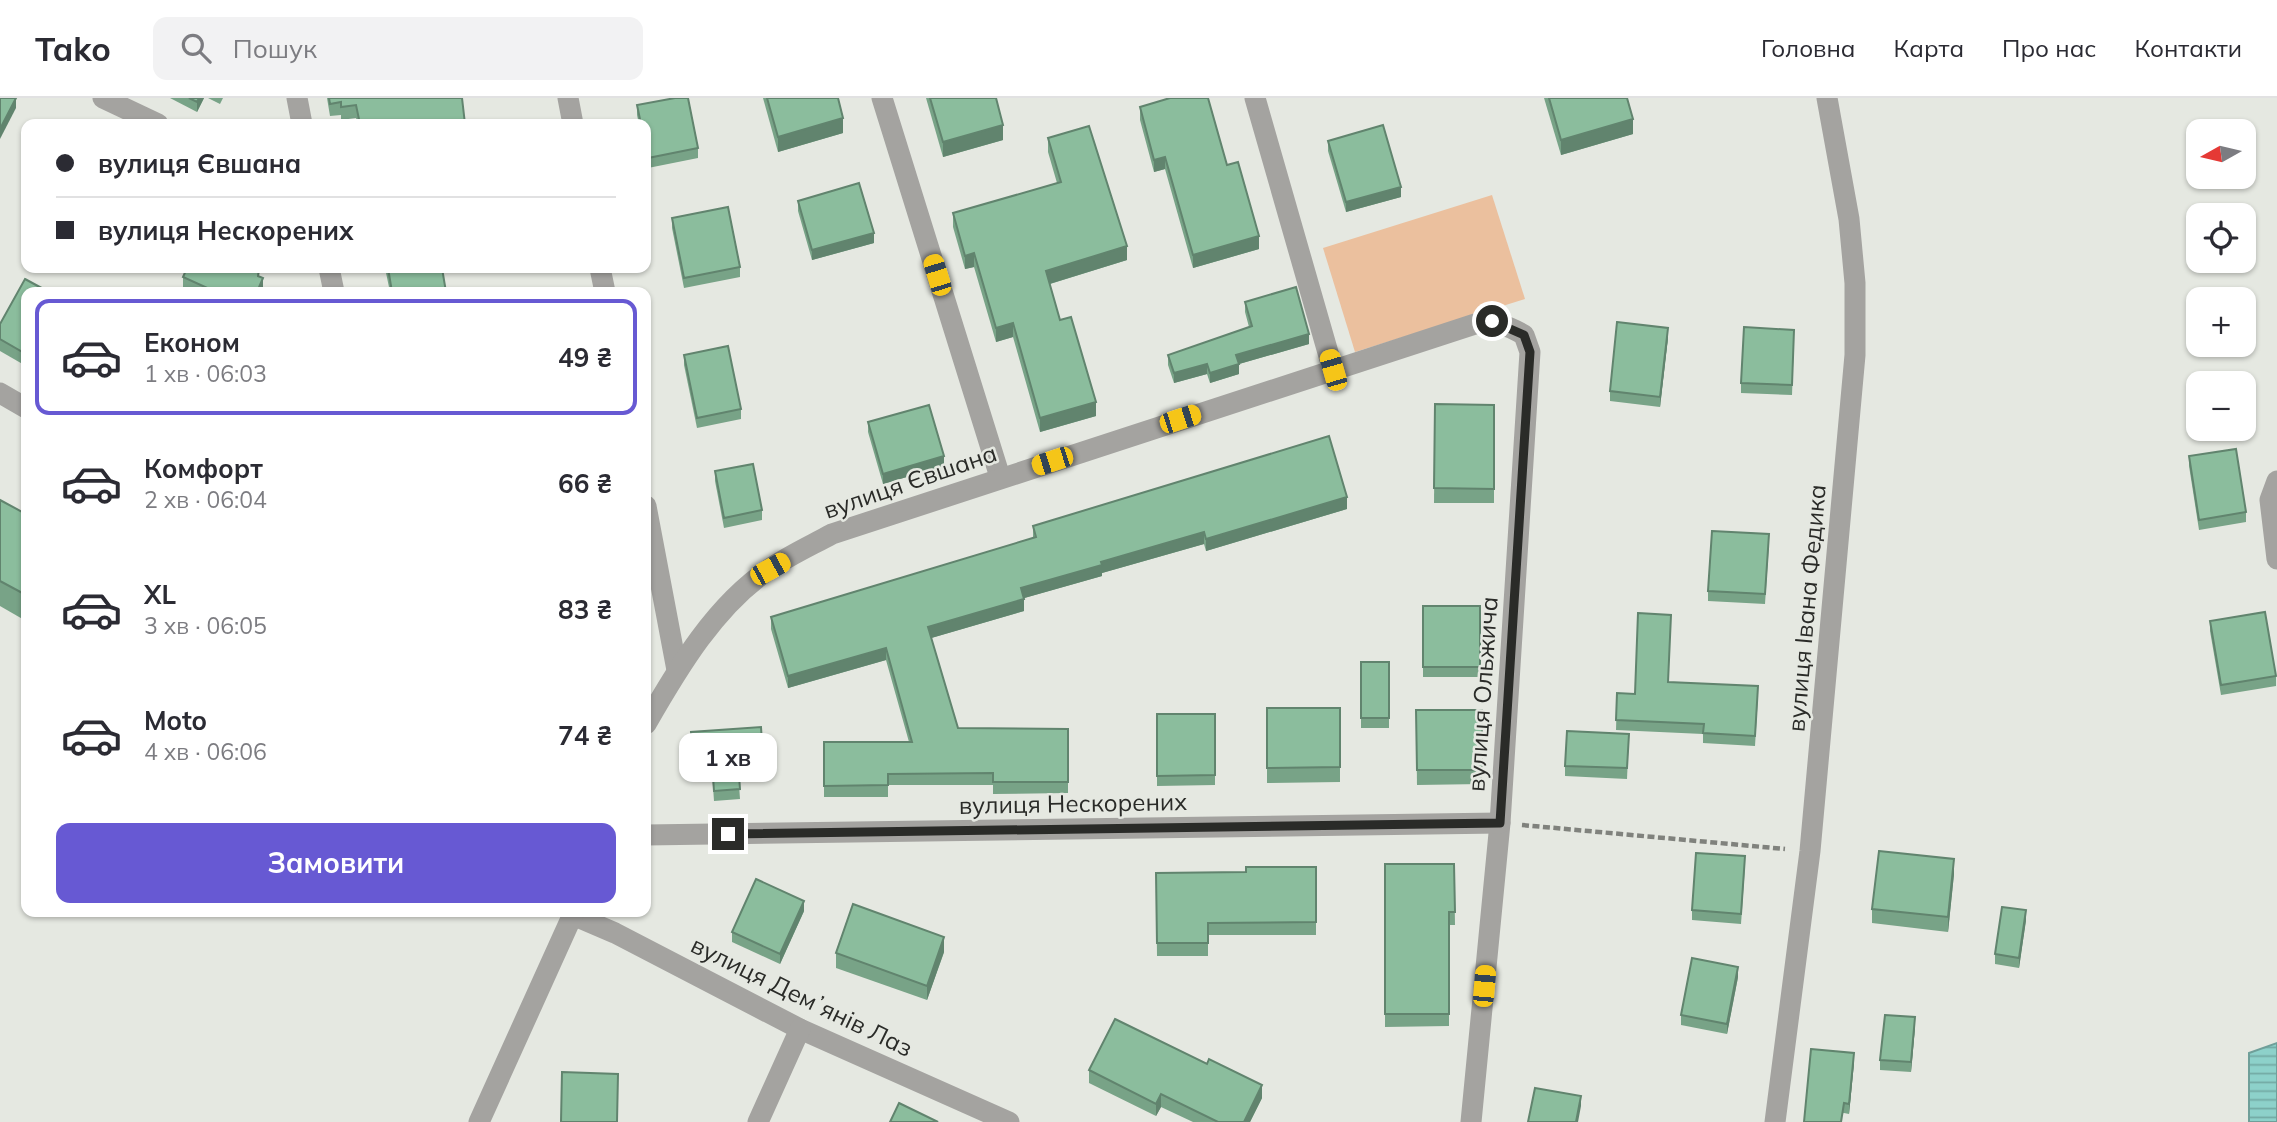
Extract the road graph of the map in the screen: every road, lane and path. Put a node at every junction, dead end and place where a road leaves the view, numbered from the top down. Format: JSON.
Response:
{"nodes":[{"id":1,"x":103,"y":98,"type":"edge"},
{"id":2,"x":297,"y":98,"type":"edge"},
{"id":3,"x":568,"y":98,"type":"edge"},
{"id":4,"x":881,"y":98,"type":"edge"},
{"id":5,"x":1255,"y":98,"type":"edge"},
{"id":6,"x":1827,"y":98,"type":"edge"},
{"id":7,"x":147,"y":119,"type":"edge"},
{"id":8,"x":301,"y":119,"type":"edge"},
{"id":9,"x":572,"y":119,"type":"edge"},
{"id":10,"x":1530,"y":352,"type":"joint"},
{"id":11,"x":1333,"y":370,"type":"junction"},
{"id":12,"x":0,"y":393,"type":"edge"},
{"id":13,"x":21,"y":405,"type":"edge"},
{"id":14,"x":1000,"y":477,"type":"junction"},
{"id":15,"x":2277,"y":481,"type":"edge"},
{"id":16,"x":651,"y":532,"type":"edge"},
{"id":17,"x":2277,"y":559,"type":"edge"},
{"id":18,"x":677,"y":670,"type":"junction"},
{"id":19,"x":651,"y":715,"type":"edge"},
{"id":20,"x":1500,"y":823,"type":"junction"},
{"id":21,"x":651,"y":835,"type":"edge"},
{"id":22,"x":1810,"y":851,"type":"junction"},
{"id":23,"x":573,"y":917,"type":"edge"},
{"id":24,"x":580,"y":917,"type":"edge"},
{"id":25,"x":800,"y":1029,"type":"junction"},
{"id":26,"x":479,"y":1122,"type":"edge"},
{"id":27,"x":758,"y":1122,"type":"edge"},
{"id":28,"x":1009,"y":1122,"type":"edge"},
{"id":29,"x":1471,"y":1122,"type":"edge"},
{"id":30,"x":1775,"y":1122,"type":"edge"}],
"edges":[{"from":1,"to":7,"type":"street"},
{"from":2,"to":8,"type":"street"},
{"from":3,"to":9,"type":"street"},
{"from":4,"to":14,"type":"street"},
{"from":5,"to":11,"type":"street"},
{"from":6,"to":22,"type":"street","name":"вулиця Івана Федика"},
{"from":10,"to":11,"type":"street","name":"вулиця Євшана"},
{"from":10,"to":20,"type":"street","name":"вулиця Ольжича"},
{"from":11,"to":14,"type":"street","name":"вулиця Євшана"},
{"from":12,"to":13,"type":"street"},
{"from":14,"to":18,"type":"street","name":"вулиця Євшана"},
{"from":15,"to":17,"type":"street"},
{"from":16,"to":18,"type":"street"},
{"from":18,"to":19,"type":"street","name":"вулиця Євшана"},
{"from":20,"to":21,"type":"street","name":"вулиця Нескорених"},
{"from":20,"to":22,"type":"path"},
{"from":20,"to":29,"type":"street","name":"вулиця Ольжича"},
{"from":22,"to":30,"type":"street","name":"вулиця Івана Федика"},
{"from":23,"to":26,"type":"street"},
{"from":24,"to":25,"type":"street","name":"вулиця Демʼянів Лаз"},
{"from":25,"to":27,"type":"street"},
{"from":25,"to":28,"type":"street","name":"вулиця Демʼянів Лаз"}]}
